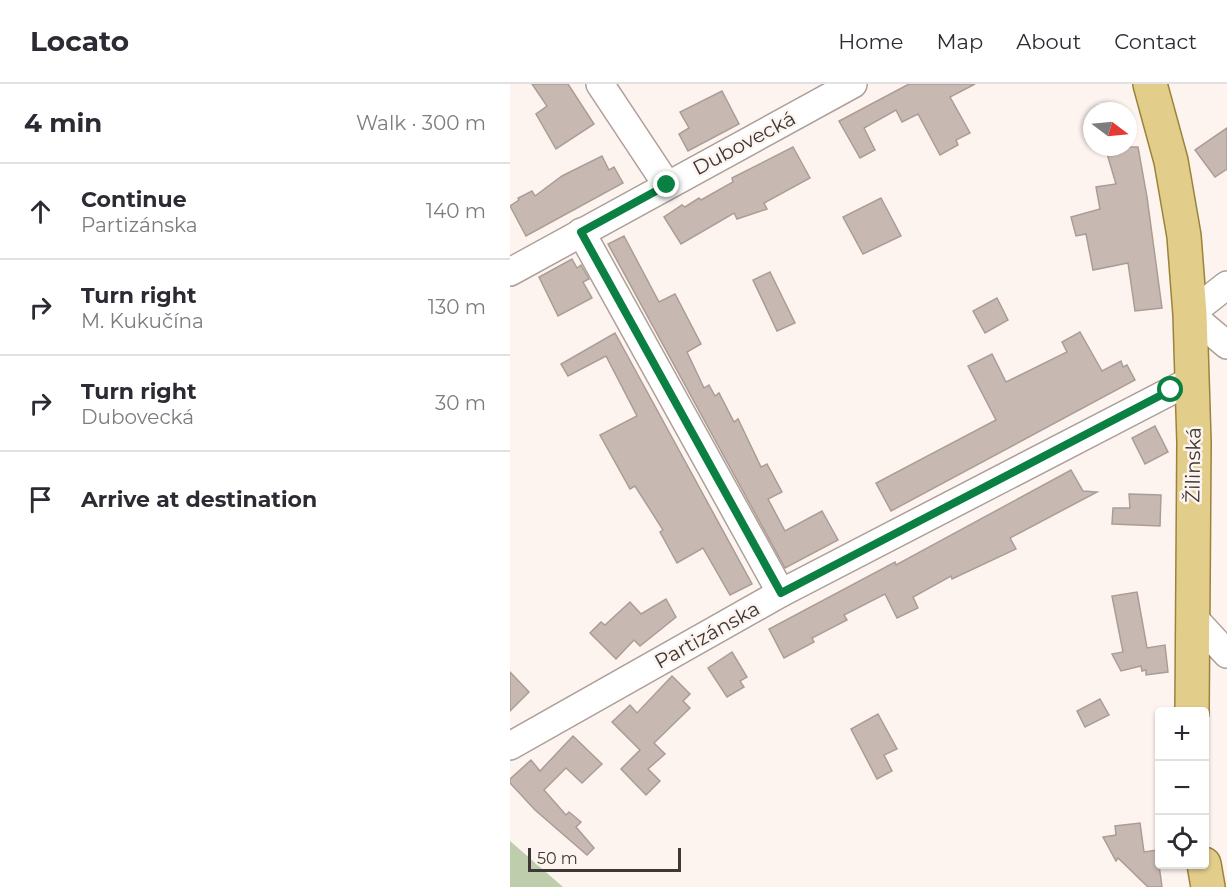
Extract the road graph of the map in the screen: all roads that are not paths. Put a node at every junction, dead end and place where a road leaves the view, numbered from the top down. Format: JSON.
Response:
{"nodes":[{"id":1,"x":600,"y":84,"type":"edge"},
{"id":2,"x":853,"y":84,"type":"edge"},
{"id":3,"x":1150,"y":84,"type":"edge"},
{"id":4,"x":667,"y":185,"type":"junction"},
{"id":5,"x":581,"y":232,"type":"junction"},
{"id":6,"x":510,"y":272,"type":"edge"},
{"id":7,"x":1227,"y":285,"type":"edge"},
{"id":8,"x":1190,"y":314,"type":"junction"},
{"id":9,"x":1227,"y":345,"type":"edge"},
{"id":10,"x":1194,"y":379,"type":"junction"},
{"id":11,"x":781,"y":593,"type":"junction"},
{"id":12,"x":1191,"y":615,"type":"junction"},
{"id":13,"x":1227,"y":654,"type":"edge"},
{"id":14,"x":1192,"y":707,"type":"edge"},
{"id":15,"x":510,"y":746,"type":"edge"},
{"id":16,"x":1205,"y":869,"type":"edge"},
{"id":17,"x":1208,"y":887,"type":"edge"}],
"edges":[{"from":1,"to":4,"type":"street"},
{"from":2,"to":4,"type":"street","name":"Dubovecká"},
{"from":3,"to":8,"type":"main road","name":"Žilinská"},
{"from":4,"to":5,"type":"street","name":"Dubovecká"},
{"from":5,"to":6,"type":"street","name":"Dubovecká"},
{"from":5,"to":11,"type":"street"},
{"from":7,"to":8,"type":"street"},
{"from":8,"to":9,"type":"street"},
{"from":8,"to":10,"type":"main road","name":"Žilinská"},
{"from":10,"to":11,"type":"street","name":"Partizánska"},
{"from":10,"to":12,"type":"main road","name":"Žilinská"},
{"from":11,"to":15,"type":"street","name":"Partizánska"},
{"from":12,"to":13,"type":"street"},
{"from":12,"to":14,"type":"main road","name":"Žilinská"},
{"from":16,"to":17,"type":"main road"}]}
